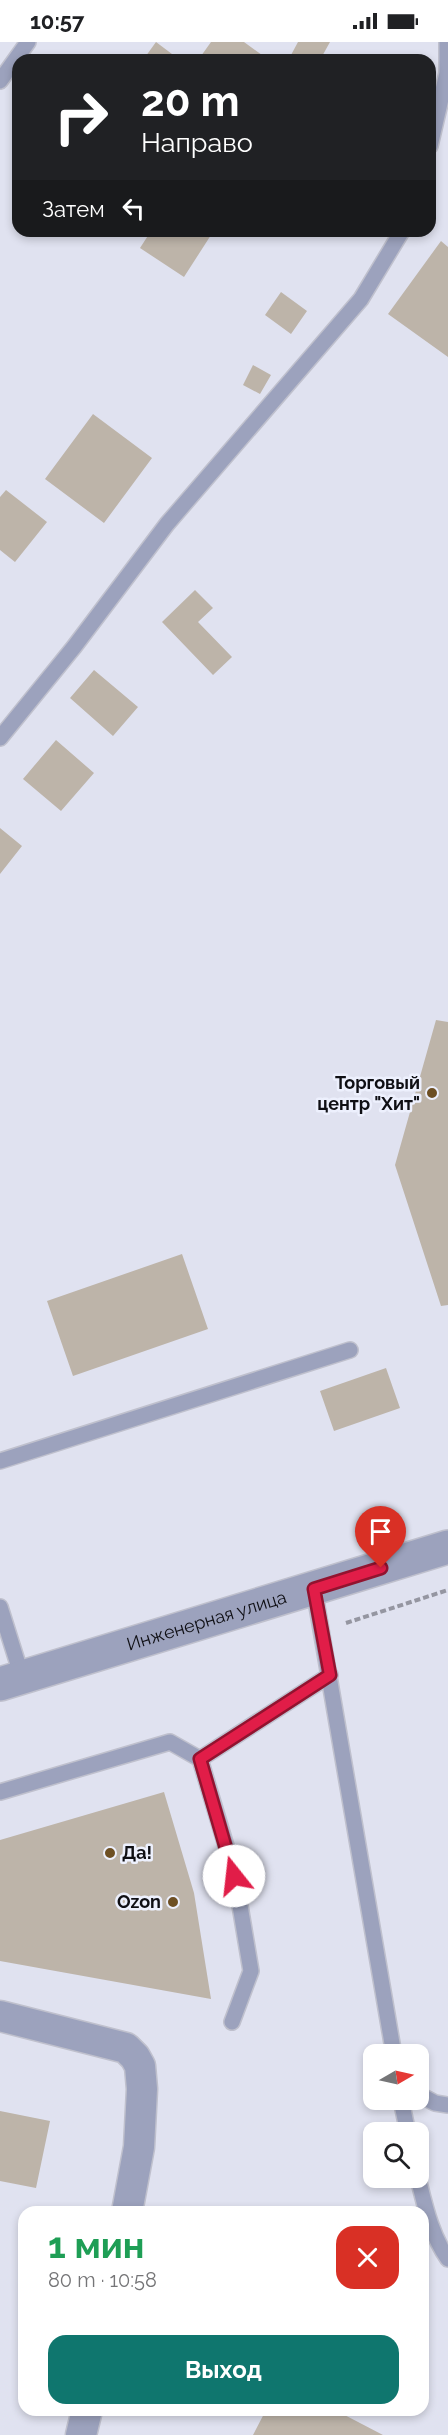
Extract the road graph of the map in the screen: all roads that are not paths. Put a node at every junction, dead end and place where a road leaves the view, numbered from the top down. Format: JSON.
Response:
{"nodes":[{"id":1,"x":447,"y":42,"type":"edge"},
{"id":2,"x":12,"y":64,"type":"edge"},
{"id":3,"x":0,"y":81,"type":"edge"},
{"id":4,"x":436,"y":121,"type":"edge"},
{"id":5,"x":398,"y":237,"type":"edge"},
{"id":6,"x":0,"y":738,"type":"edge"},
{"id":7,"x":350,"y":1350,"type":"dead end"},
{"id":8,"x":0,"y":1461,"type":"edge"},
{"id":9,"x":448,"y":1546,"type":"edge"},
{"id":10,"x":314,"y":1589,"type":"junction"},
{"id":11,"x":0,"y":1608,"type":"edge"},
{"id":12,"x":330,"y":1675,"type":"junction"},
{"id":13,"x":11,"y":1681,"type":"edge"},
{"id":14,"x":200,"y":1759,"type":"junction"},
{"id":15,"x":0,"y":1792,"type":"edge"},
{"id":16,"x":0,"y":2016,"type":"edge"},
{"id":17,"x":232,"y":2022,"type":"dead end"},
{"id":18,"x":392,"y":2044,"type":"edge"},
{"id":19,"x":429,"y":2100,"type":"edge"},
{"id":20,"x":448,"y":2105,"type":"edge"},
{"id":21,"x":421,"y":2188,"type":"edge"},
{"id":22,"x":128,"y":2206,"type":"edge"},
{"id":23,"x":425,"y":2206,"type":"edge"},
{"id":24,"x":429,"y":2220,"type":"edge"},
{"id":25,"x":448,"y":2259,"type":"edge"},
{"id":26,"x":86,"y":2416,"type":"edge"},
{"id":27,"x":81,"y":2435,"type":"edge"}],
"edges":[{"from":1,"to":4,"type":"lane"},
{"from":2,"to":3,"type":"lane"},
{"from":5,"to":6,"type":"lane"},
{"from":7,"to":8,"type":"lane"},
{"from":9,"to":10,"type":"street","name":"Инженерная улица"},
{"from":10,"to":12,"type":"lane"},
{"from":10,"to":13,"type":"street","name":"Инженерная улица"},
{"from":11,"to":13,"type":"lane"},
{"from":12,"to":14,"type":"lane"},
{"from":12,"to":18,"type":"lane"},
{"from":14,"to":15,"type":"lane"},
{"from":14,"to":17,"type":"lane"},
{"from":16,"to":22,"type":"street"},
{"from":19,"to":20,"type":"lane"},
{"from":21,"to":23,"type":"lane"},
{"from":24,"to":25,"type":"lane"},
{"from":26,"to":27,"type":"street"}]}
